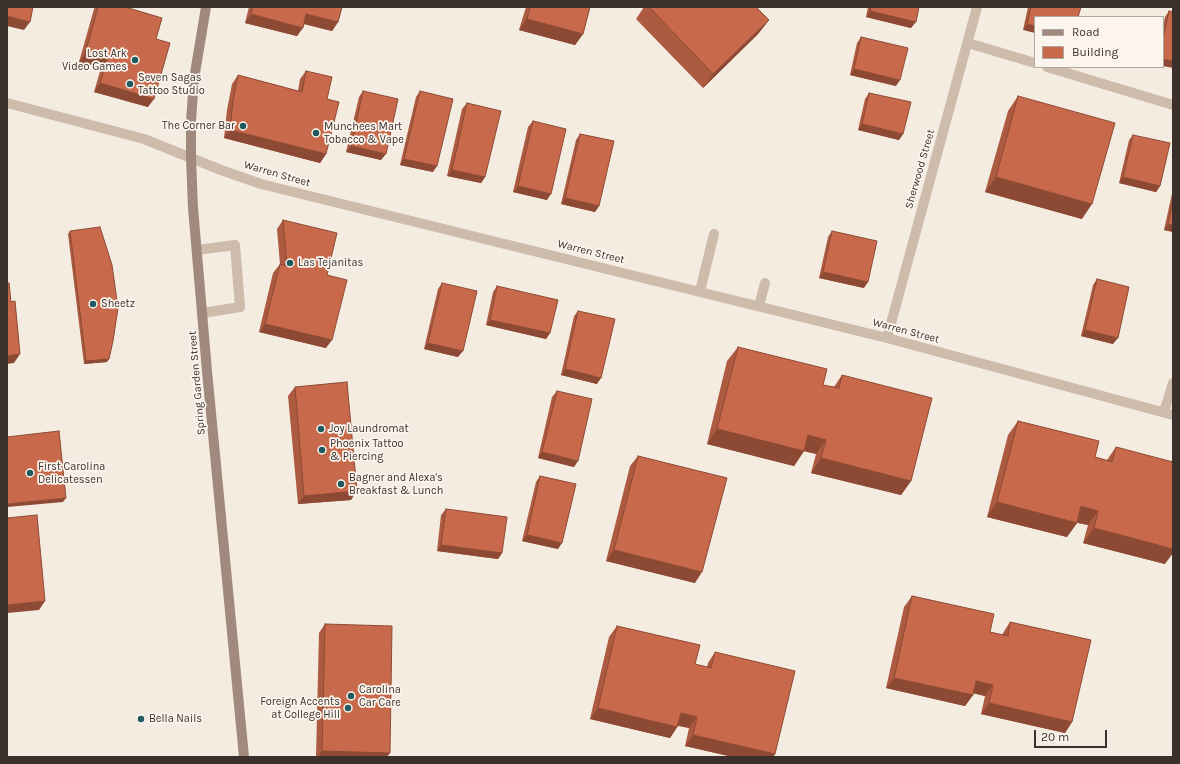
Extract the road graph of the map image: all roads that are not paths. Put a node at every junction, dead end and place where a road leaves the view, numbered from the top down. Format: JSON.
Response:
{"nodes":[{"id":1,"x":206,"y":7,"type":"edge"},
{"id":2,"x":977,"y":7,"type":"edge"},
{"id":3,"x":968,"y":43,"type":"junction"},
{"id":4,"x":1034,"y":63,"type":"edge"},
{"id":5,"x":1050,"y":68,"type":"edge"},
{"id":6,"x":7,"y":103,"type":"edge"},
{"id":7,"x":1173,"y":105,"type":"edge"},
{"id":8,"x":191,"y":158,"type":"junction"},
{"id":9,"x":714,"y":234,"type":"dead end"},
{"id":10,"x":197,"y":250,"type":"junction"},
{"id":11,"x":765,"y":283,"type":"dead end"},
{"id":12,"x":700,"y":292,"type":"junction"},
{"id":13,"x":759,"y":306,"type":"junction"},
{"id":14,"x":203,"y":313,"type":"junction"},
{"id":15,"x":887,"y":338,"type":"junction"},
{"id":16,"x":1173,"y":383,"type":"edge"},
{"id":17,"x":1168,"y":414,"type":"edge"},
{"id":18,"x":244,"y":757,"type":"edge"}],
"edges":[{"from":1,"to":8,"type":"main road","name":"Spring Garden Street"},
{"from":2,"to":3,"type":"street","name":"Sherwood Street"},
{"from":3,"to":4,"type":"street"},
{"from":3,"to":15,"type":"street","name":"Sherwood Street"},
{"from":5,"to":7,"type":"street"},
{"from":6,"to":8,"type":"street","name":"Warren Street"},
{"from":8,"to":10,"type":"main road","name":"Spring Garden Street"},
{"from":8,"to":12,"type":"street","name":"Warren Street"},
{"from":9,"to":12,"type":"street"},
{"from":10,"to":14,"type":"main road","name":"Spring Garden Street"},
{"from":10,"to":14,"type":"street"},
{"from":11,"to":13,"type":"street"},
{"from":12,"to":13,"type":"street","name":"Warren Street"},
{"from":13,"to":15,"type":"street","name":"Warren Street"},
{"from":14,"to":18,"type":"main road","name":"Spring Garden Street"},
{"from":15,"to":17,"type":"street","name":"Warren Street"},
{"from":16,"to":17,"type":"street"}]}
